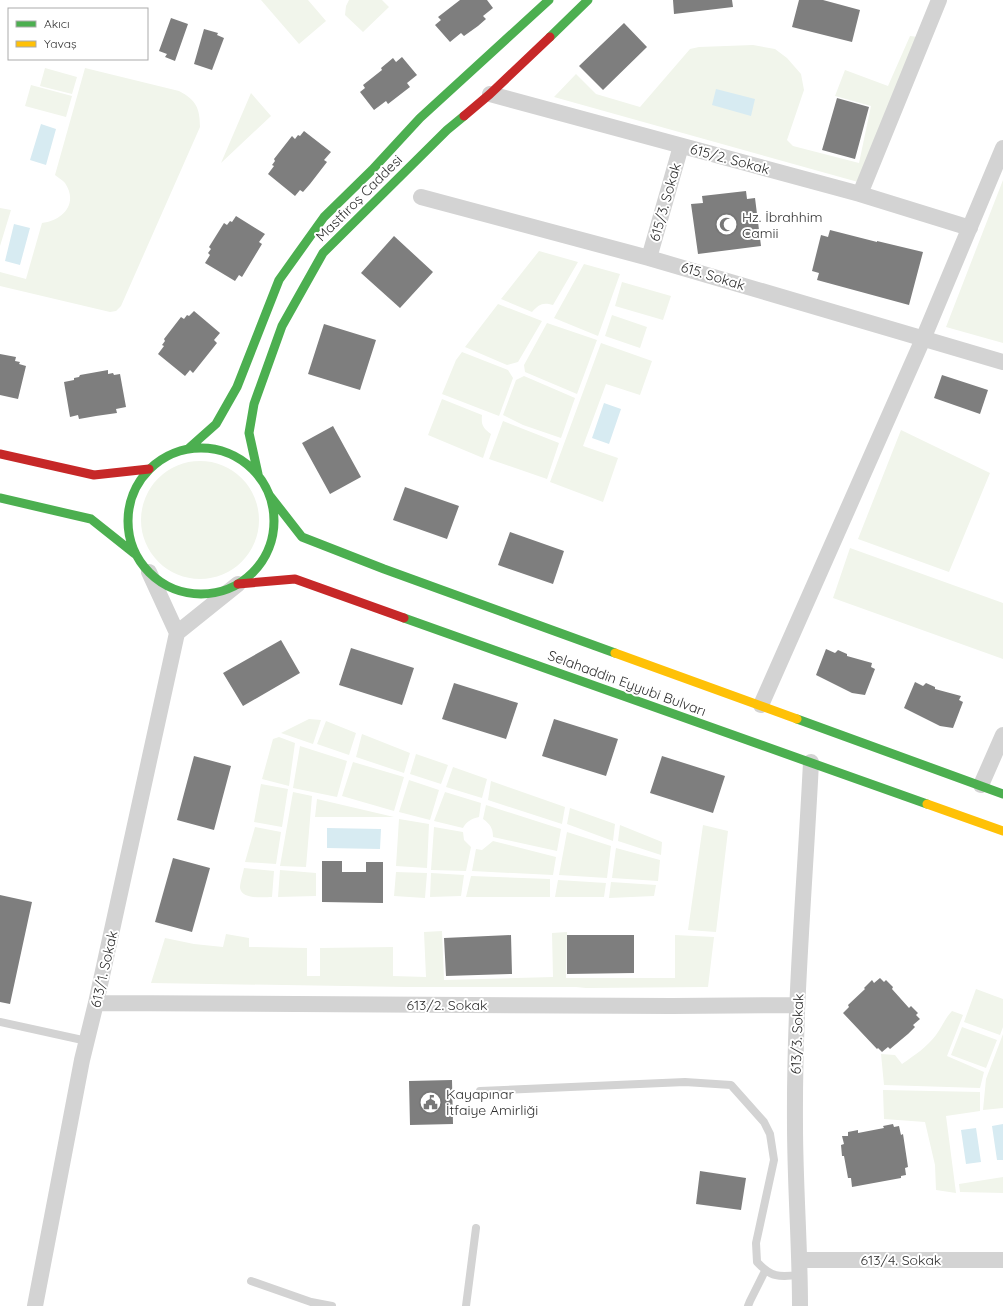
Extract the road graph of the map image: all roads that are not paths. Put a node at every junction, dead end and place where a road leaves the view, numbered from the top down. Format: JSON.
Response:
{"nodes":[{"id":1,"x":549,"y":0,"type":"edge"},
{"id":2,"x":588,"y":0,"type":"edge"},
{"id":3,"x":939,"y":0,"type":"edge"},
{"id":4,"x":490,"y":94,"type":"junction"},
{"id":5,"x":681,"y":146,"type":"junction"},
{"id":6,"x":1003,"y":148,"type":"edge"},
{"id":7,"x":860,"y":194,"type":"junction"},
{"id":8,"x":421,"y":197,"type":"dead end"},
{"id":9,"x":970,"y":228,"type":"junction"},
{"id":10,"x":649,"y":258,"type":"junction"},
{"id":11,"x":923,"y":339,"type":"junction"},
{"id":12,"x":1003,"y":362,"type":"edge"},
{"id":13,"x":189,"y":448,"type":"junction"},
{"id":14,"x":0,"y":454,"type":"edge"},
{"id":15,"x":149,"y":469,"type":"junction"},
{"id":16,"x":258,"y":474,"type":"junction"},
{"id":17,"x":270,"y":496,"type":"junction"},
{"id":18,"x":0,"y":498,"type":"edge"},
{"id":19,"x":135,"y":554,"type":"junction"},
{"id":20,"x":149,"y":572,"type":"junction"},
{"id":21,"x":238,"y":584,"type":"junction"},
{"id":22,"x":177,"y":633,"type":"junction"},
{"id":23,"x":761,"y":705,"type":"junction"},
{"id":24,"x":1003,"y":735,"type":"edge"},
{"id":25,"x":811,"y":762,"type":"junction"},
{"id":26,"x":981,"y":785,"type":"junction"},
{"id":27,"x":1003,"y":794,"type":"edge"},
{"id":28,"x":1003,"y":831,"type":"edge"},
{"id":29,"x":96,"y":1003,"type":"junction"},
{"id":30,"x":797,"y":1005,"type":"junction"},
{"id":31,"x":0,"y":1022,"type":"edge"},
{"id":32,"x":87,"y":1041,"type":"junction"},
{"id":33,"x":480,"y":1091,"type":"dead end"},
{"id":34,"x":476,"y":1228,"type":"dead end"},
{"id":35,"x":1003,"y":1260,"type":"edge"},
{"id":36,"x":800,"y":1267,"type":"junction"},
{"id":37,"x":765,"y":1271,"type":"junction"},
{"id":38,"x":251,"y":1281,"type":"dead end"},
{"id":39,"x":35,"y":1306,"type":"edge"},
{"id":40,"x":332,"y":1306,"type":"edge"},
{"id":41,"x":466,"y":1306,"type":"edge"},
{"id":42,"x":748,"y":1306,"type":"edge"},
{"id":43,"x":800,"y":1306,"type":"edge"}],
"edges":[{"from":1,"to":13,"type":"main road","name":"Mastfıroş Caddesi"},
{"from":2,"to":4,"type":"main road","name":"Mastfıroş Caddesi"},
{"from":3,"to":7,"type":"street"},
{"from":4,"to":5,"type":"street","name":"615/2. Sokak"},
{"from":4,"to":16,"type":"main road","name":"Mastfıroş Caddesi"},
{"from":5,"to":7,"type":"street","name":"615/2. Sokak"},
{"from":5,"to":10,"type":"street","name":"615/3. Sokak"},
{"from":6,"to":9,"type":"street"},
{"from":7,"to":9,"type":"street","name":"615/2. Sokak"},
{"from":8,"to":10,"type":"street","name":"615. Sokak"},
{"from":9,"to":11,"type":"street"},
{"from":10,"to":11,"type":"street","name":"615. Sokak"},
{"from":11,"to":12,"type":"street","name":"615. Sokak"},
{"from":11,"to":23,"type":"street"},
{"from":13,"to":15,"type":"main road"},
{"from":13,"to":16,"type":"main road"},
{"from":14,"to":15,"type":"main road"},
{"from":15,"to":19,"type":"main road"},
{"from":16,"to":17,"type":"main road"},
{"from":17,"to":21,"type":"main road"},
{"from":17,"to":23,"type":"main road","name":"Selahaddin Eyyubi Bulvarı"},
{"from":18,"to":19,"type":"main road"},
{"from":19,"to":20,"type":"main road"},
{"from":20,"to":21,"type":"main road"},
{"from":20,"to":22,"type":"street"},
{"from":21,"to":22,"type":"street"},
{"from":21,"to":25,"type":"main road","name":"Selahaddin Eyyubi Bulvarı"},
{"from":22,"to":29,"type":"street","name":"613/1. Sokak"},
{"from":23,"to":26,"type":"main road","name":"Selahaddin Eyyubi Bulvarı"},
{"from":24,"to":26,"type":"street"},
{"from":25,"to":28,"type":"main road","name":"Selahaddin Eyyubi Bulvarı"},
{"from":25,"to":30,"type":"street","name":"613/3. Sokak"},
{"from":26,"to":27,"type":"main road","name":"Selahaddin Eyyubi Bulvarı"},
{"from":29,"to":30,"type":"street","name":"613/2. Sokak"},
{"from":29,"to":32,"type":"street","name":"613/1. Sokak"},
{"from":30,"to":36,"type":"street","name":"613/3. Sokak"},
{"from":31,"to":32,"type":"lane"},
{"from":32,"to":39,"type":"street","name":"613/1. Sokak"},
{"from":33,"to":37,"type":"lane"},
{"from":34,"to":41,"type":"lane"},
{"from":35,"to":36,"type":"street","name":"613/4. Sokak"},
{"from":36,"to":37,"type":"lane"},
{"from":36,"to":43,"type":"street","name":"613/3. Sokak"},
{"from":37,"to":42,"type":"lane"},
{"from":38,"to":40,"type":"lane"}]}
